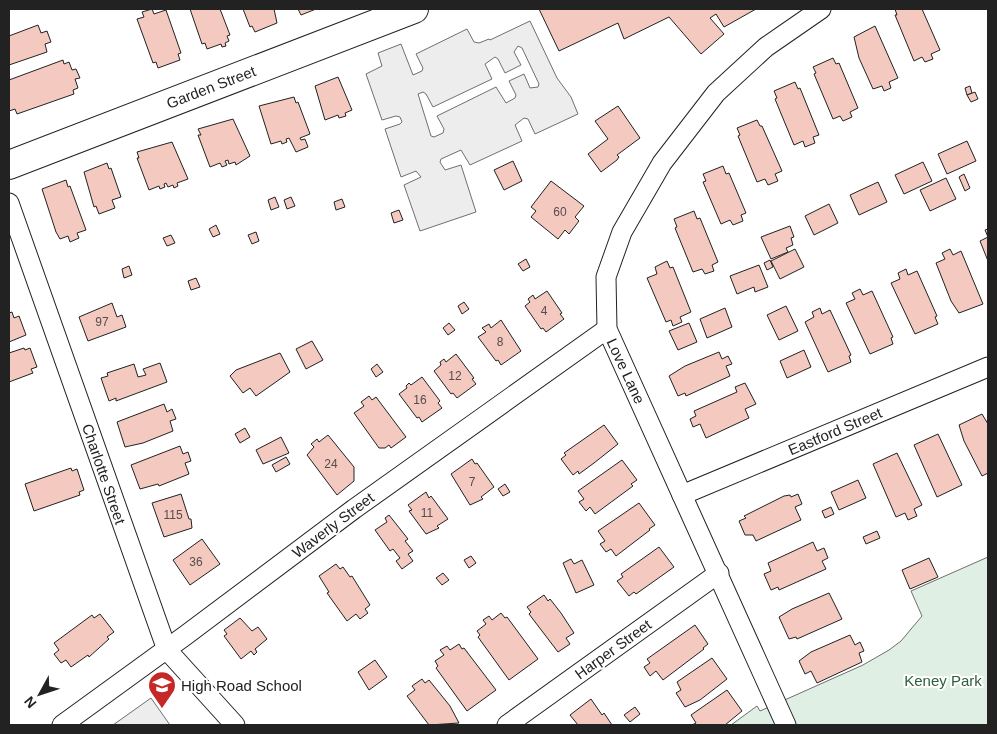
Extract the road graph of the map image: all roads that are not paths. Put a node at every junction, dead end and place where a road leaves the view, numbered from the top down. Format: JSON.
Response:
{"nodes":[{"id":1,"x":414,"y":9,"type":"edge"},
{"id":2,"x":821,"y":9,"type":"edge"},
{"id":3,"x":9,"y":165,"type":"edge"},
{"id":4,"x":9,"y":203,"type":"edge"},
{"id":5,"x":607,"y":329,"type":"junction"},
{"id":6,"x":988,"y":367,"type":"edge"},
{"id":7,"x":682,"y":495,"type":"junction"},
{"id":8,"x":719,"y":574,"type":"junction"},
{"id":9,"x":167,"y":650,"type":"junction"},
{"id":10,"x":62,"y":725,"type":"edge"},
{"id":11,"x":235,"y":725,"type":"edge"},
{"id":12,"x":507,"y":725,"type":"edge"},
{"id":13,"x":786,"y":725,"type":"edge"}],
"edges":[{"from":1,"to":3,"type":"street","name":"Garden Street"},
{"from":2,"to":5,"type":"street","name":"Love Lane"},
{"from":4,"to":9,"type":"street","name":"Charlotte Street"},
{"from":5,"to":7,"type":"street","name":"Love Lane"},
{"from":5,"to":9,"type":"street","name":"Waverly Street"},
{"from":6,"to":7,"type":"street","name":"Eastford Street"},
{"from":7,"to":8,"type":"street","name":"Love Lane"},
{"from":8,"to":12,"type":"street","name":"Harper Street"},
{"from":8,"to":13,"type":"street","name":"Love Lane"},
{"from":9,"to":10,"type":"street","name":"Waverly Street"},
{"from":9,"to":11,"type":"street","name":"Charlotte Street"}]}
